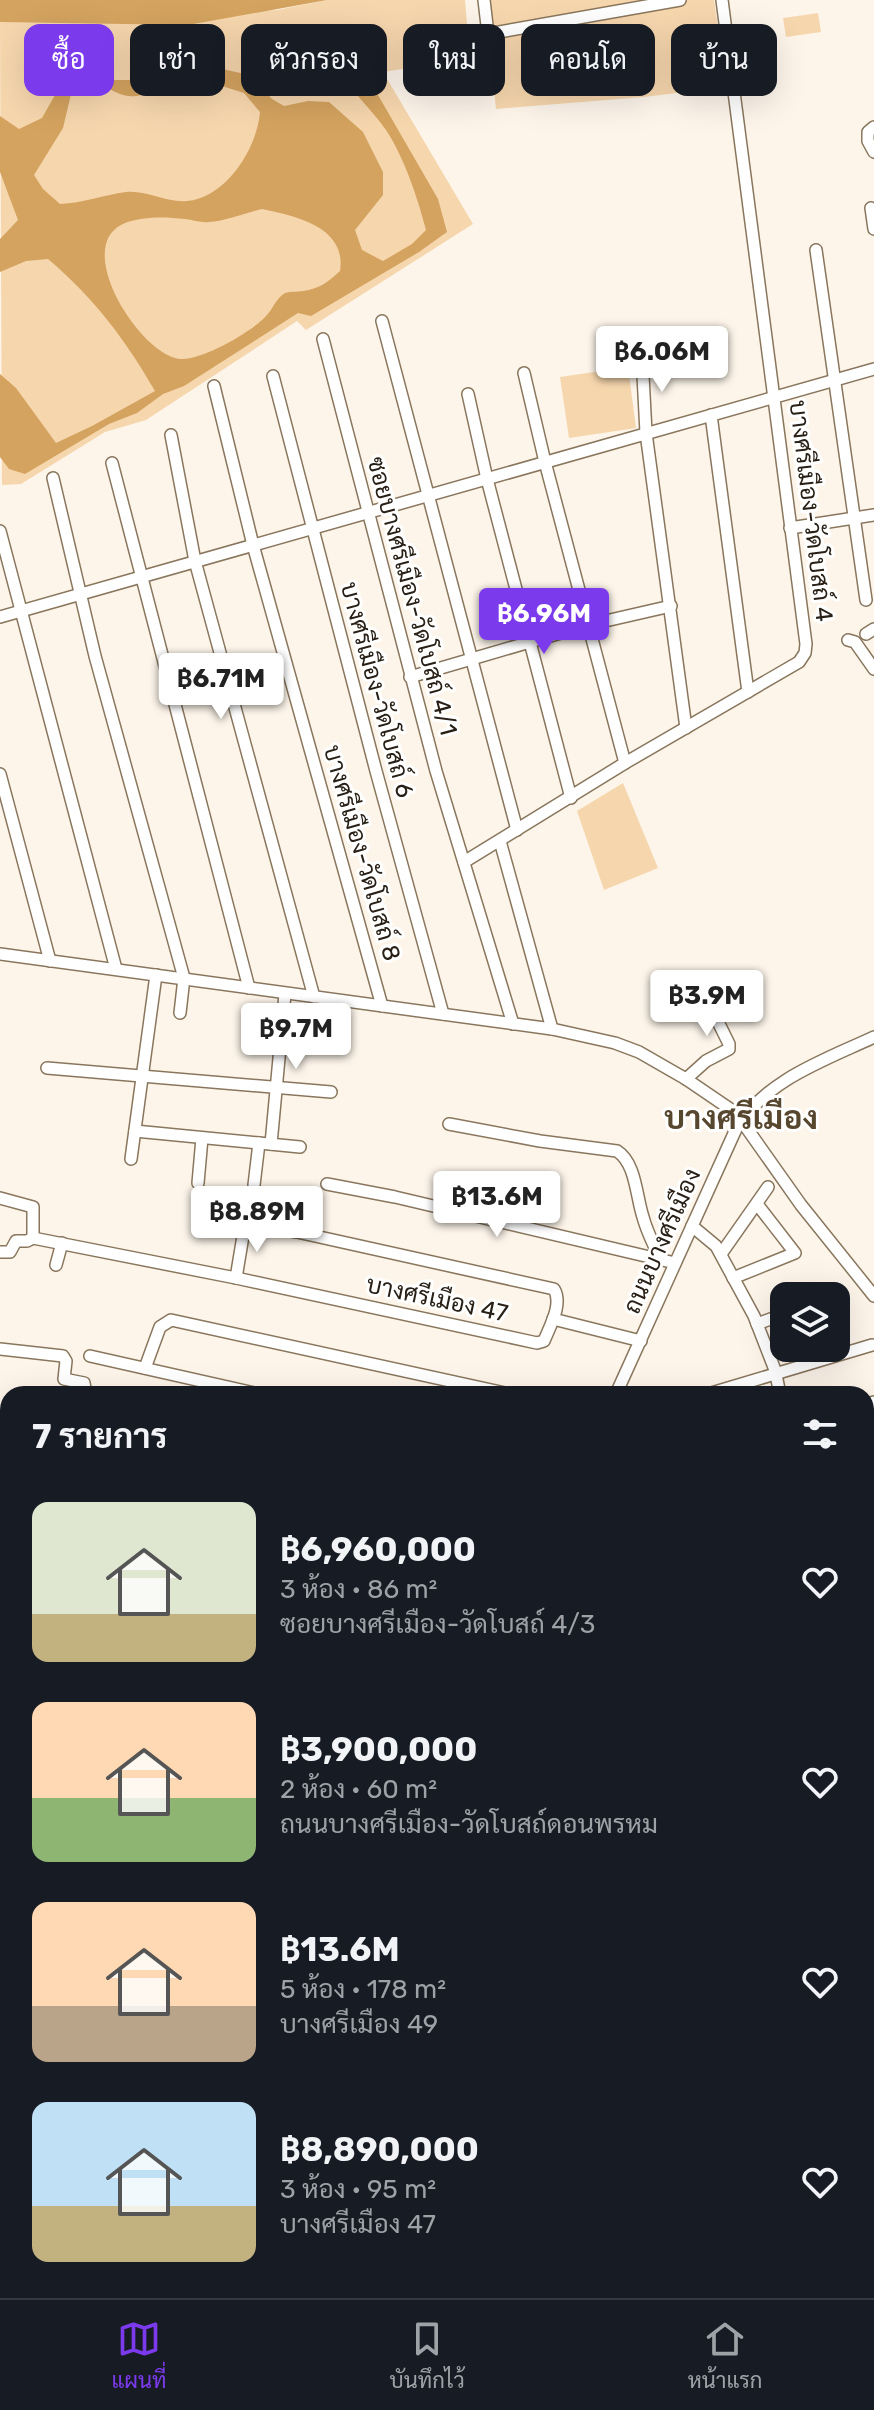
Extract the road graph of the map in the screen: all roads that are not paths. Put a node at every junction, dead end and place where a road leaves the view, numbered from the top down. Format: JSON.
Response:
{"nodes":[{"id":1,"x":484,"y":0,"type":"edge"},
{"id":2,"x":680,"y":0,"type":"edge"},
{"id":3,"x":722,"y":0,"type":"edge"},
{"id":4,"x":874,"y":127,"type":"edge"},
{"id":5,"x":874,"y":152,"type":"edge"},
{"id":6,"x":871,"y":208,"type":"dead end"},
{"id":7,"x":874,"y":229,"type":"edge"},
{"id":8,"x":816,"y":250,"type":"dead end"},
{"id":9,"x":382,"y":321,"type":"dead end"},
{"id":10,"x":323,"y":339,"type":"dead end"},
{"id":11,"x":642,"y":356,"type":"dead end"},
{"id":12,"x":874,"y":369,"type":"edge"},
{"id":13,"x":524,"y":373,"type":"dead end"},
{"id":14,"x":273,"y":376,"type":"dead end"},
{"id":15,"x":835,"y":381,"type":"junction"},
{"id":16,"x":214,"y":386,"type":"dead end"},
{"id":17,"x":468,"y":394,"type":"dead end"},
{"id":18,"x":774,"y":399,"type":"junction"},
{"id":19,"x":711,"y":415,"type":"junction"},
{"id":20,"x":646,"y":433,"type":"junction"},
{"id":21,"x":171,"y":435,"type":"dead end"},
{"id":22,"x":545,"y":462,"type":"junction"},
{"id":23,"x":112,"y":463,"type":"dead end"},
{"id":24,"x":53,"y":478,"type":"dead end"},
{"id":25,"x":487,"y":479,"type":"junction"},
{"id":26,"x":426,"y":495,"type":"junction"},
{"id":27,"x":367,"y":513,"type":"junction"},
{"id":28,"x":874,"y":515,"type":"edge"},
{"id":29,"x":855,"y":517,"type":"junction"},
{"id":30,"x":312,"y":528,"type":"junction"},
{"id":31,"x":790,"y":528,"type":"junction"},
{"id":32,"x":0,"y":531,"type":"edge"},
{"id":33,"x":253,"y":545,"type":"junction"},
{"id":34,"x":195,"y":561,"type":"junction"},
{"id":35,"x":140,"y":577,"type":"junction"},
{"id":36,"x":82,"y":593,"type":"junction"},
{"id":37,"x":866,"y":600,"type":"dead end"},
{"id":38,"x":671,"y":606,"type":"junction"},
{"id":39,"x":21,"y":611,"type":"junction"},
{"id":40,"x":0,"y":617,"type":"edge"},
{"id":41,"x":588,"y":625,"type":"junction"},
{"id":42,"x":848,"y":640,"type":"dead end"},
{"id":43,"x":530,"y":642,"type":"junction"},
{"id":44,"x":471,"y":658,"type":"junction"},
{"id":45,"x":874,"y":669,"type":"edge"},
{"id":46,"x":410,"y":677,"type":"junction"},
{"id":47,"x":748,"y":692,"type":"junction"},
{"id":48,"x":686,"y":728,"type":"junction"},
{"id":49,"x":625,"y":763,"type":"junction"},
{"id":50,"x":0,"y":774,"type":"edge"},
{"id":51,"x":571,"y":798,"type":"junction"},
{"id":52,"x":517,"y":830,"type":"junction"},
{"id":53,"x":500,"y":841,"type":"junction"},
{"id":54,"x":464,"y":862,"type":"junction"},
{"id":55,"x":0,"y":954,"type":"edge"},
{"id":56,"x":50,"y":961,"type":"junction"},
{"id":57,"x":116,"y":969,"type":"junction"},
{"id":58,"x":156,"y":975,"type":"junction"},
{"id":59,"x":184,"y":978,"type":"junction"},
{"id":60,"x":249,"y":988,"type":"junction"},
{"id":61,"x":702,"y":989,"type":"dead end"},
{"id":62,"x":285,"y":994,"type":"junction"},
{"id":63,"x":314,"y":997,"type":"junction"},
{"id":64,"x":382,"y":1006,"type":"junction"},
{"id":65,"x":180,"y":1013,"type":"dead end"},
{"id":66,"x":443,"y":1014,"type":"junction"},
{"id":67,"x":513,"y":1024,"type":"junction"},
{"id":68,"x":552,"y":1029,"type":"junction"},
{"id":69,"x":874,"y":1037,"type":"edge"},
{"id":70,"x":47,"y":1068,"type":"dead end"},
{"id":71,"x":143,"y":1076,"type":"junction"},
{"id":72,"x":686,"y":1079,"type":"junction"},
{"id":73,"x":277,"y":1086,"type":"junction"},
{"id":74,"x":331,"y":1092,"type":"dead end"},
{"id":75,"x":741,"y":1120,"type":"junction"},
{"id":76,"x":449,"y":1124,"type":"dead end"},
{"id":77,"x":135,"y":1131,"type":"junction"},
{"id":78,"x":202,"y":1138,"type":"junction"},
{"id":79,"x":265,"y":1144,"type":"junction"},
{"id":80,"x":300,"y":1147,"type":"dead end"},
{"id":81,"x":131,"y":1159,"type":"dead end"},
{"id":82,"x":198,"y":1183,"type":"dead end"},
{"id":83,"x":327,"y":1184,"type":"dead end"},
{"id":84,"x":254,"y":1185,"type":"dead end"},
{"id":85,"x":768,"y":1187,"type":"dead end"},
{"id":86,"x":0,"y":1198,"type":"edge"},
{"id":87,"x":757,"y":1204,"type":"junction"},
{"id":88,"x":202,"y":1215,"type":"dead end"},
{"id":89,"x":245,"y":1224,"type":"junction"},
{"id":90,"x":692,"y":1226,"type":"junction"},
{"id":91,"x":33,"y":1238,"type":"junction"},
{"id":92,"x":62,"y":1243,"type":"junction"},
{"id":93,"x":0,"y":1252,"type":"edge"},
{"id":94,"x":721,"y":1254,"type":"junction"},
{"id":95,"x":661,"y":1260,"type":"junction"},
{"id":96,"x":675,"y":1263,"type":"junction"},
{"id":97,"x":56,"y":1265,"type":"dead end"},
{"id":98,"x":236,"y":1278,"type":"junction"},
{"id":99,"x":733,"y":1278,"type":"junction"},
{"id":100,"x":874,"y":1296,"type":"edge"},
{"id":101,"x":553,"y":1319,"type":"junction"},
{"id":102,"x":770,"y":1319,"type":"edge"},
{"id":103,"x":757,"y":1324,"type":"junction"},
{"id":104,"x":641,"y":1341,"type":"junction"},
{"id":105,"x":872,"y":1345,"type":"dead end"},
{"id":106,"x":0,"y":1349,"type":"edge"},
{"id":107,"x":90,"y":1356,"type":"dead end"},
{"id":108,"x":145,"y":1368,"type":"junction"},
{"id":109,"x":775,"y":1374,"type":"junction"},
{"id":110,"x":85,"y":1386,"type":"edge"},
{"id":111,"x":224,"y":1386,"type":"edge"},
{"id":112,"x":472,"y":1386,"type":"edge"},
{"id":113,"x":620,"y":1386,"type":"edge"},
{"id":114,"x":735,"y":1386,"type":"edge"},
{"id":115,"x":778,"y":1386,"type":"edge"}],
"edges":[{"from":1,"to":2,"type":"street"},
{"from":3,"to":18,"type":"street","name":"บางศรีเมือง-วัดโบสถ์ 4"},
{"from":4,"to":5,"type":"street"},
{"from":6,"to":7,"type":"street"},
{"from":8,"to":15,"type":"street"},
{"from":9,"to":26,"type":"street"},
{"from":10,"to":27,"type":"street","name":"ซอยบางศรีเมือง-วัดโบสถ์ 4/1"},
{"from":11,"to":20,"type":"street"},
{"from":12,"to":15,"type":"street"},
{"from":13,"to":22,"type":"street"},
{"from":14,"to":30,"type":"street","name":"บางศรีเมือง-วัดโบสถ์ 6"},
{"from":15,"to":18,"type":"street"},
{"from":15,"to":29,"type":"street"},
{"from":16,"to":33,"type":"street","name":"บางศรีเมือง-วัดโบสถ์ 8"},
{"from":17,"to":25,"type":"street"},
{"from":18,"to":19,"type":"street"},
{"from":18,"to":31,"type":"street","name":"บางศรีเมือง-วัดโบสถ์ 4"},
{"from":19,"to":20,"type":"street"},
{"from":19,"to":47,"type":"street"},
{"from":20,"to":22,"type":"street"},
{"from":20,"to":38,"type":"street"},
{"from":21,"to":34,"type":"street"},
{"from":22,"to":25,"type":"street"},
{"from":22,"to":41,"type":"street"},
{"from":23,"to":35,"type":"street"},
{"from":24,"to":36,"type":"street"},
{"from":25,"to":26,"type":"street"},
{"from":25,"to":43,"type":"street"},
{"from":26,"to":27,"type":"street"},
{"from":26,"to":44,"type":"street"},
{"from":27,"to":30,"type":"street"},
{"from":27,"to":46,"type":"street","name":"ซอยบางศรีเมือง-วัดโบสถ์ 4/1"},
{"from":28,"to":29,"type":"street"},
{"from":29,"to":31,"type":"street"},
{"from":29,"to":37,"type":"street"},
{"from":30,"to":33,"type":"street"},
{"from":30,"to":66,"type":"street","name":"บางศรีเมือง-วัดโบสถ์ 6"},
{"from":31,"to":47,"type":"street","name":"บางศรีเมือง-วัดโบสถ์ 4"},
{"from":32,"to":39,"type":"street"},
{"from":33,"to":34,"type":"street"},
{"from":33,"to":64,"type":"street","name":"บางศรีเมือง-วัดโบสถ์ 8"},
{"from":34,"to":35,"type":"street"},
{"from":34,"to":63,"type":"street"},
{"from":35,"to":36,"type":"street"},
{"from":35,"to":60,"type":"street"},
{"from":36,"to":39,"type":"street"},
{"from":36,"to":59,"type":"street"},
{"from":38,"to":41,"type":"street"},
{"from":38,"to":48,"type":"street"},
{"from":39,"to":40,"type":"street"},
{"from":39,"to":57,"type":"street"},
{"from":41,"to":43,"type":"street"},
{"from":41,"to":49,"type":"street"},
{"from":42,"to":45,"type":"street"},
{"from":43,"to":44,"type":"street"},
{"from":43,"to":51,"type":"street"},
{"from":44,"to":46,"type":"street"},
{"from":44,"to":52,"type":"street"},
{"from":46,"to":54,"type":"street","name":"ซอยบางศรีเมือง-วัดโบสถ์ 4/1"},
{"from":47,"to":48,"type":"street","name":"บางศรีเมือง-วัดโบสถ์ 4"},
{"from":48,"to":49,"type":"street","name":"บางศรีเมือง-วัดโบสถ์ 4"},
{"from":49,"to":51,"type":"street","name":"บางศรีเมือง-วัดโบสถ์ 4"},
{"from":50,"to":56,"type":"street"},
{"from":51,"to":52,"type":"street","name":"บางศรีเมือง-วัดโบสถ์ 4"},
{"from":52,"to":53,"type":"street","name":"บางศรีเมือง-วัดโบสถ์ 4"},
{"from":53,"to":54,"type":"street","name":"บางศรีเมือง-วัดโบสถ์ 4"},
{"from":53,"to":68,"type":"street"},
{"from":54,"to":67,"type":"street"},
{"from":55,"to":56,"type":"street"},
{"from":56,"to":57,"type":"street"},
{"from":57,"to":58,"type":"street"},
{"from":58,"to":59,"type":"street"},
{"from":58,"to":71,"type":"street"},
{"from":59,"to":60,"type":"street"},
{"from":59,"to":65,"type":"street"},
{"from":60,"to":62,"type":"street"},
{"from":61,"to":72,"type":"street"},
{"from":62,"to":63,"type":"street"},
{"from":62,"to":73,"type":"street"},
{"from":63,"to":64,"type":"street"},
{"from":64,"to":66,"type":"street"},
{"from":66,"to":67,"type":"street"},
{"from":67,"to":68,"type":"street"},
{"from":68,"to":72,"type":"street"},
{"from":69,"to":75,"type":"street","name":"ถนนบางศรีเมือง"},
{"from":70,"to":71,"type":"street"},
{"from":71,"to":73,"type":"street"},
{"from":71,"to":77,"type":"street"},
{"from":72,"to":75,"type":"street"},
{"from":73,"to":74,"type":"street"},
{"from":73,"to":79,"type":"street"},
{"from":75,"to":90,"type":"street","name":"ถนนบางศรีเมือง"},
{"from":75,"to":100,"type":"street"},
{"from":76,"to":95,"type":"street"},
{"from":77,"to":78,"type":"street"},
{"from":77,"to":81,"type":"street"},
{"from":78,"to":79,"type":"street"},
{"from":78,"to":82,"type":"street"},
{"from":79,"to":80,"type":"street"},
{"from":79,"to":84,"type":"street"},
{"from":83,"to":95,"type":"street"},
{"from":85,"to":87,"type":"street"},
{"from":86,"to":91,"type":"street"},
{"from":87,"to":94,"type":"street"},
{"from":87,"to":99,"type":"street"},
{"from":88,"to":89,"type":"street"},
{"from":89,"to":98,"type":"street"},
{"from":89,"to":101,"type":"street"},
{"from":90,"to":94,"type":"street"},
{"from":90,"to":96,"type":"street","name":"ถนนบางศรีเมือง"},
{"from":91,"to":92,"type":"street","name":"บางศรีเมือง 47"},
{"from":91,"to":93,"type":"street"},
{"from":92,"to":97,"type":"street"},
{"from":92,"to":98,"type":"street","name":"บางศรีเมือง 47"},
{"from":94,"to":99,"type":"street"},
{"from":95,"to":96,"type":"street"},
{"from":96,"to":104,"type":"street","name":"ถนนบางศรีเมือง"},
{"from":98,"to":101,"type":"street","name":"บางศรีเมือง 47"},
{"from":99,"to":103,"type":"street"},
{"from":101,"to":104,"type":"street"},
{"from":102,"to":103,"type":"street"},
{"from":103,"to":109,"type":"street"},
{"from":104,"to":113,"type":"street","name":"ถนนบางศรีเมือง"},
{"from":105,"to":109,"type":"street"},
{"from":106,"to":110,"type":"street"},
{"from":107,"to":108,"type":"street"},
{"from":108,"to":111,"type":"street"},
{"from":108,"to":112,"type":"street"},
{"from":109,"to":114,"type":"street"},
{"from":109,"to":115,"type":"street"}]}
